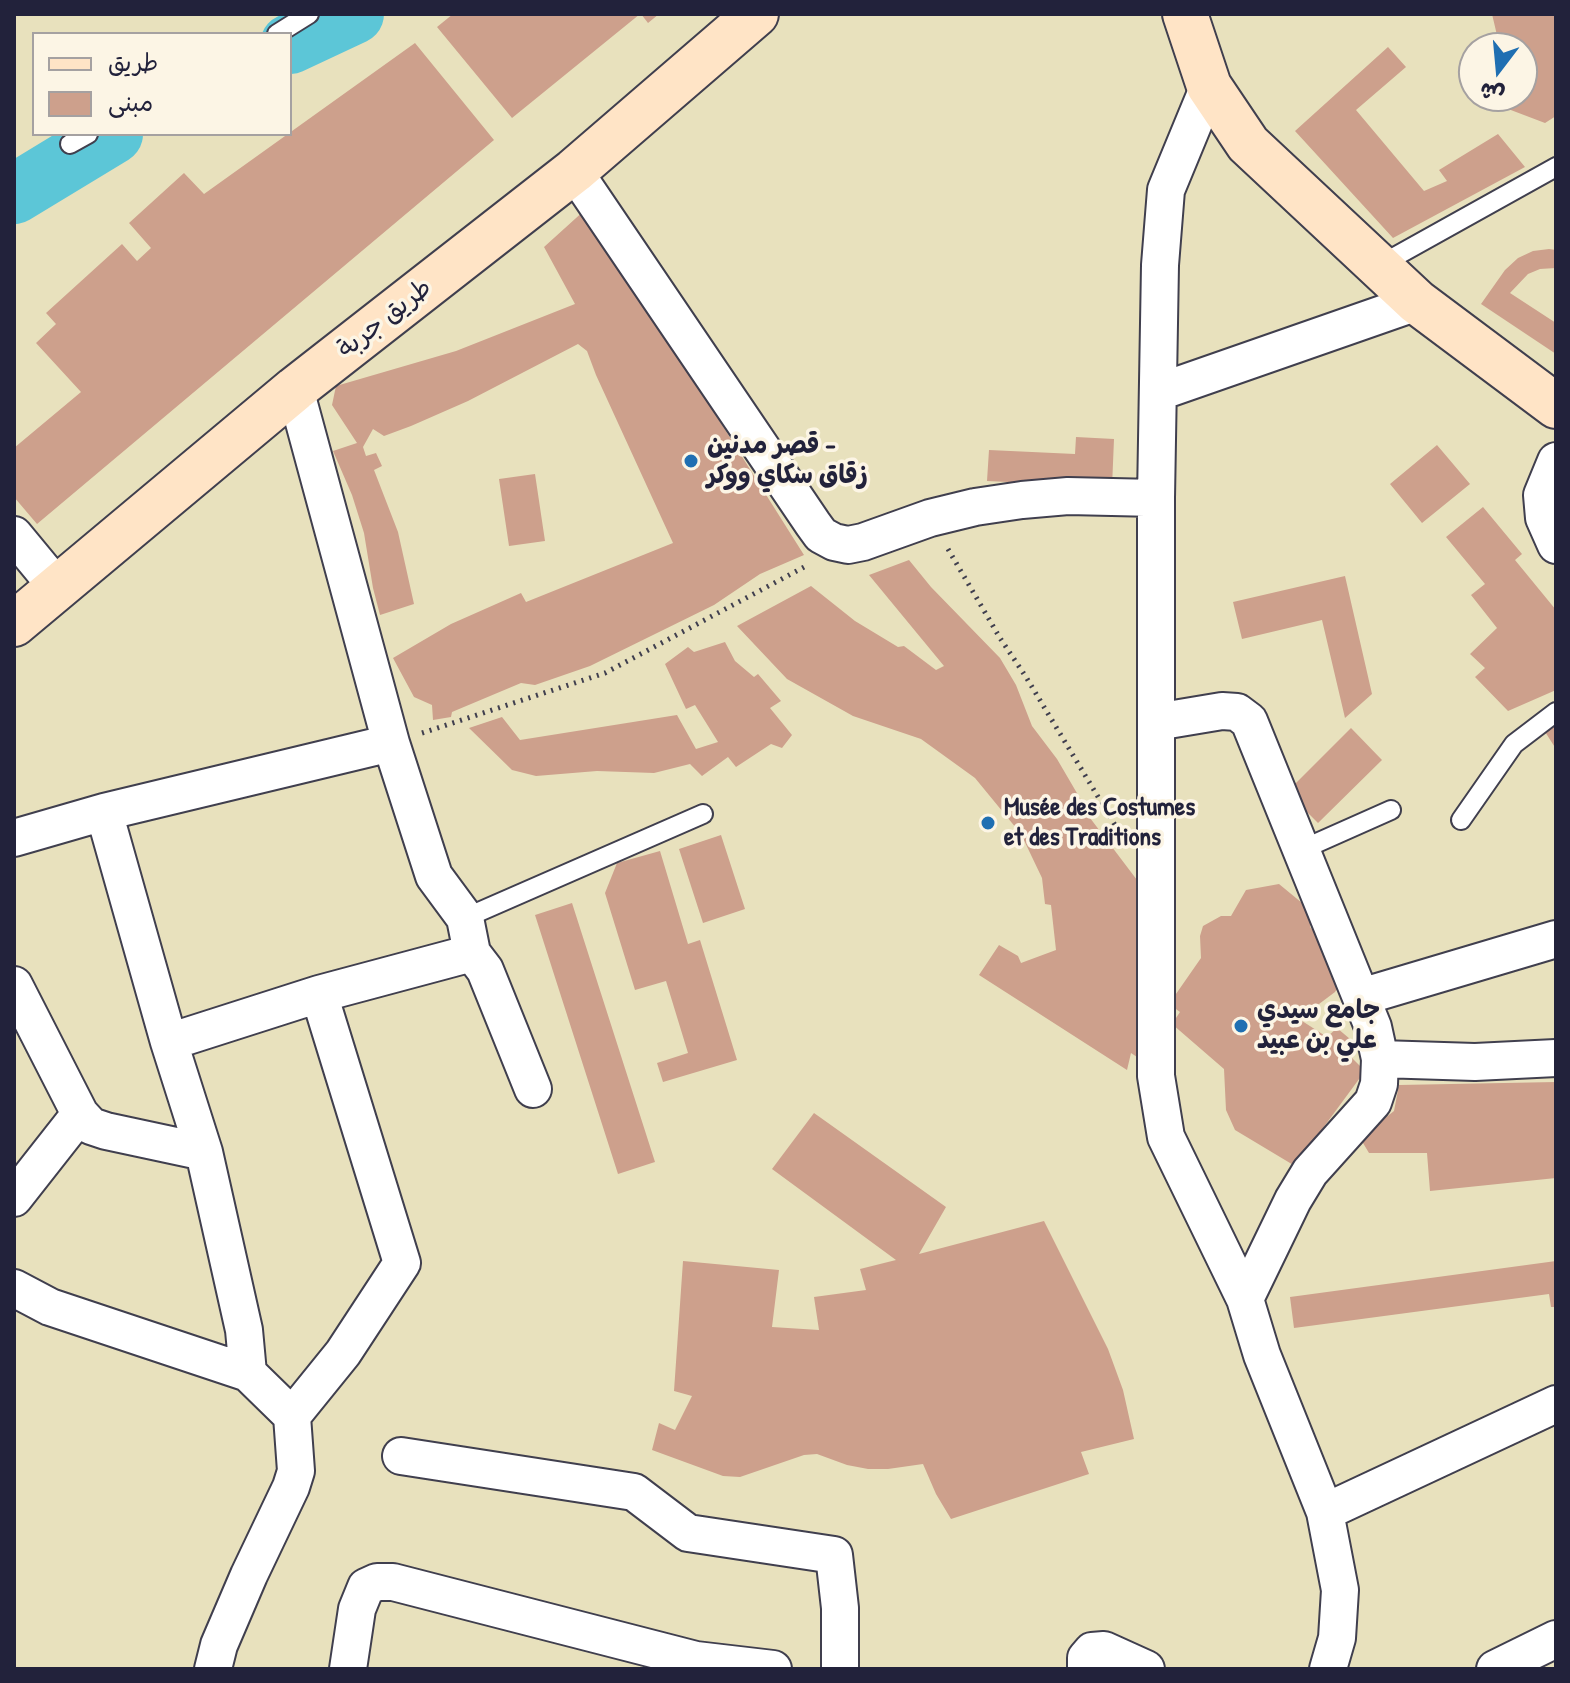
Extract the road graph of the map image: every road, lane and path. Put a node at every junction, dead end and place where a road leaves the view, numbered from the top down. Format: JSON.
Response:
{"nodes":[{"id":1,"x":309,"y":14,"type":"edge"},
{"id":2,"x":756,"y":14,"type":"edge"},
{"id":3,"x":1190,"y":16,"type":"edge"},
{"id":4,"x":280,"y":32,"type":"edge"},
{"id":5,"x":1209,"y":86,"type":"junction"},
{"id":6,"x":84,"y":136,"type":"edge"},
{"id":7,"x":70,"y":144,"type":"dead end"},
{"id":8,"x":1556,"y":167,"type":"edge"},
{"id":9,"x":574,"y":171,"type":"junction"},
{"id":10,"x":1379,"y":266,"type":"junction"},
{"id":11,"x":1417,"y":302,"type":"junction"},
{"id":12,"x":295,"y":389,"type":"junction"},
{"id":13,"x":1159,"y":392,"type":"junction"},
{"id":14,"x":1556,"y":406,"type":"edge"},
{"id":15,"x":1556,"y":461,"type":"edge"},
{"id":16,"x":1156,"y":498,"type":"junction"},
{"id":17,"x":930,"y":518,"type":"junction"},
{"id":18,"x":14,"y":535,"type":"edge"},
{"id":19,"x":834,"y":542,"type":"junction"},
{"id":20,"x":1556,"y":545,"type":"edge"},
{"id":21,"x":57,"y":587,"type":"junction"},
{"id":22,"x":14,"y":624,"type":"edge"},
{"id":23,"x":1556,"y":712,"type":"edge"},
{"id":24,"x":1156,"y":722,"type":"junction"},
{"id":25,"x":391,"y":743,"type":"junction"},
{"id":26,"x":1391,"y":810,"type":"dead end"},
{"id":27,"x":104,"y":812,"type":"junction"},
{"id":28,"x":703,"y":814,"type":"dead end"},
{"id":29,"x":1461,"y":820,"type":"dead end"},
{"id":30,"x":14,"y":838,"type":"edge"},
{"id":31,"x":1127,"y":844,"type":"dead end"},
{"id":32,"x":1301,"y":850,"type":"junction"},
{"id":33,"x":465,"y":918,"type":"junction"},
{"id":34,"x":1556,"y":939,"type":"edge"},
{"id":35,"x":472,"y":953,"type":"junction"},
{"id":36,"x":14,"y":985,"type":"edge"},
{"id":37,"x":319,"y":994,"type":"junction"},
{"id":38,"x":1361,"y":997,"type":"junction"},
{"id":39,"x":169,"y":1042,"type":"junction"},
{"id":40,"x":1556,"y":1058,"type":"edge"},
{"id":41,"x":1380,"y":1059,"type":"junction"},
{"id":42,"x":533,"y":1089,"type":"dead end"},
{"id":43,"x":80,"y":1114,"type":"junction"},
{"id":44,"x":204,"y":1152,"type":"junction"},
{"id":45,"x":14,"y":1198,"type":"edge"},
{"id":46,"x":14,"y":1288,"type":"edge"},
{"id":47,"x":1245,"y":1299,"type":"junction"},
{"id":48,"x":248,"y":1373,"type":"junction"},
{"id":49,"x":1556,"y":1404,"type":"edge"},
{"id":50,"x":292,"y":1416,"type":"junction"},
{"id":51,"x":401,"y":1456,"type":"dead end"},
{"id":52,"x":1325,"y":1512,"type":"junction"},
{"id":53,"x":1556,"y":1639,"type":"edge"},
{"id":54,"x":637,"y":1657,"type":"edge"},
{"id":55,"x":1330,"y":1668,"type":"edge"},
{"id":56,"x":213,"y":1669,"type":"edge"},
{"id":57,"x":348,"y":1669,"type":"edge"},
{"id":58,"x":773,"y":1669,"type":"edge"},
{"id":59,"x":840,"y":1669,"type":"edge"},
{"id":60,"x":1086,"y":1669,"type":"edge"},
{"id":61,"x":1146,"y":1669,"type":"edge"},
{"id":62,"x":1495,"y":1669,"type":"edge"}],
"edges":[{"from":1,"to":4,"type":"lane"},
{"from":2,"to":9,"type":"main road","name":"طريق جربة"},
{"from":3,"to":5,"type":"main road"},
{"from":5,"to":10,"type":"main road"},
{"from":5,"to":13,"type":"street"},
{"from":6,"to":7,"type":"lane"},
{"from":8,"to":10,"type":"lane"},
{"from":9,"to":12,"type":"main road","name":"طريق جربة"},
{"from":9,"to":19,"type":"street"},
{"from":10,"to":11,"type":"main road"},
{"from":11,"to":13,"type":"street"},
{"from":11,"to":14,"type":"main road"},
{"from":12,"to":21,"type":"main road","name":"طريق جربة"},
{"from":12,"to":25,"type":"street"},
{"from":13,"to":16,"type":"street"},
{"from":15,"to":20,"type":"street"},
{"from":16,"to":17,"type":"street"},
{"from":16,"to":24,"type":"street"},
{"from":17,"to":19,"type":"street"},
{"from":17,"to":31,"type":"path"},
{"from":18,"to":21,"type":"street"},
{"from":19,"to":25,"type":"path"},
{"from":21,"to":22,"type":"main road","name":"طريق جربة"},
{"from":23,"to":29,"type":"lane"},
{"from":24,"to":32,"type":"street"},
{"from":24,"to":47,"type":"street"},
{"from":25,"to":27,"type":"street"},
{"from":25,"to":33,"type":"street"},
{"from":26,"to":32,"type":"lane"},
{"from":27,"to":30,"type":"street"},
{"from":27,"to":39,"type":"street"},
{"from":28,"to":33,"type":"lane"},
{"from":32,"to":38,"type":"street"},
{"from":33,"to":35,"type":"street"},
{"from":34,"to":38,"type":"street"},
{"from":35,"to":37,"type":"street"},
{"from":35,"to":42,"type":"street"},
{"from":36,"to":43,"type":"street"},
{"from":37,"to":39,"type":"street"},
{"from":37,"to":50,"type":"street"},
{"from":38,"to":41,"type":"street"},
{"from":39,"to":44,"type":"street"},
{"from":40,"to":41,"type":"street"},
{"from":41,"to":47,"type":"street"},
{"from":43,"to":44,"type":"street"},
{"from":43,"to":45,"type":"street"},
{"from":44,"to":48,"type":"street"},
{"from":46,"to":48,"type":"street"},
{"from":47,"to":52,"type":"street"},
{"from":48,"to":50,"type":"street"},
{"from":49,"to":52,"type":"street"},
{"from":50,"to":56,"type":"street"},
{"from":51,"to":59,"type":"street"},
{"from":52,"to":55,"type":"street"},
{"from":53,"to":62,"type":"street"},
{"from":54,"to":57,"type":"street"},
{"from":54,"to":58,"type":"street"},
{"from":60,"to":61,"type":"street"}]}
